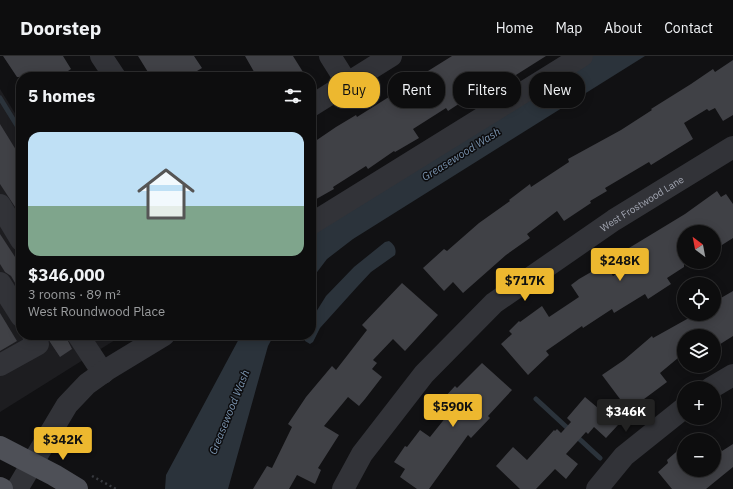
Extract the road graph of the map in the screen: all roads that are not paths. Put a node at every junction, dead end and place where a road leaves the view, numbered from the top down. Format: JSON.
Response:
{"nodes":[{"id":1,"x":101,"y":56,"type":"edge"},
{"id":2,"x":330,"y":56,"type":"edge"},
{"id":3,"x":391,"y":56,"type":"edge"},
{"id":4,"x":582,"y":56,"type":"edge"},
{"id":5,"x":112,"y":72,"type":"edge"},
{"id":6,"x":340,"y":72,"type":"edge"},
{"id":7,"x":365,"y":72,"type":"edge"},
{"id":8,"x":328,"y":95,"type":"edge"},
{"id":9,"x":316,"y":103,"type":"edge"},
{"id":10,"x":733,"y":147,"type":"edge"},
{"id":11,"x":0,"y":205,"type":"edge"},
{"id":12,"x":316,"y":221,"type":"edge"},
{"id":13,"x":16,"y":232,"type":"edge"},
{"id":14,"x":0,"y":283,"type":"edge"},
{"id":15,"x":16,"y":308,"type":"edge"},
{"id":16,"x":36,"y":340,"type":"edge"},
{"id":17,"x":81,"y":340,"type":"edge"},
{"id":18,"x":156,"y":340,"type":"edge"},
{"id":19,"x":0,"y":365,"type":"edge"},
{"id":20,"x":103,"y":373,"type":"junction"},
{"id":21,"x":733,"y":375,"type":"edge"},
{"id":22,"x":721,"y":382,"type":"edge"},
{"id":23,"x":677,"y":414,"type":"edge"},
{"id":24,"x":0,"y":447,"type":"edge"},
{"id":25,"x":32,"y":464,"type":"junction"},
{"id":26,"x":17,"y":489,"type":"edge"},
{"id":27,"x":76,"y":489,"type":"edge"},
{"id":28,"x":343,"y":489,"type":"edge"},
{"id":29,"x":597,"y":489,"type":"edge"}],
"edges":[{"from":1,"to":5,"type":"street"},
{"from":2,"to":6,"type":"street"},
{"from":3,"to":7,"type":"street"},
{"from":4,"to":12,"type":"street"},
{"from":8,"to":9,"type":"street"},
{"from":10,"to":28,"type":"street","name":"West Frostwood Lane"},
{"from":11,"to":13,"type":"street"},
{"from":14,"to":15,"type":"street"},
{"from":16,"to":19,"type":"street"},
{"from":17,"to":20,"type":"street"},
{"from":18,"to":20,"type":"street"},
{"from":20,"to":25,"type":"street"},
{"from":21,"to":22,"type":"street"},
{"from":23,"to":29,"type":"street"},
{"from":24,"to":25,"type":"main road"},
{"from":25,"to":26,"type":"street"},
{"from":25,"to":27,"type":"main road"}]}
